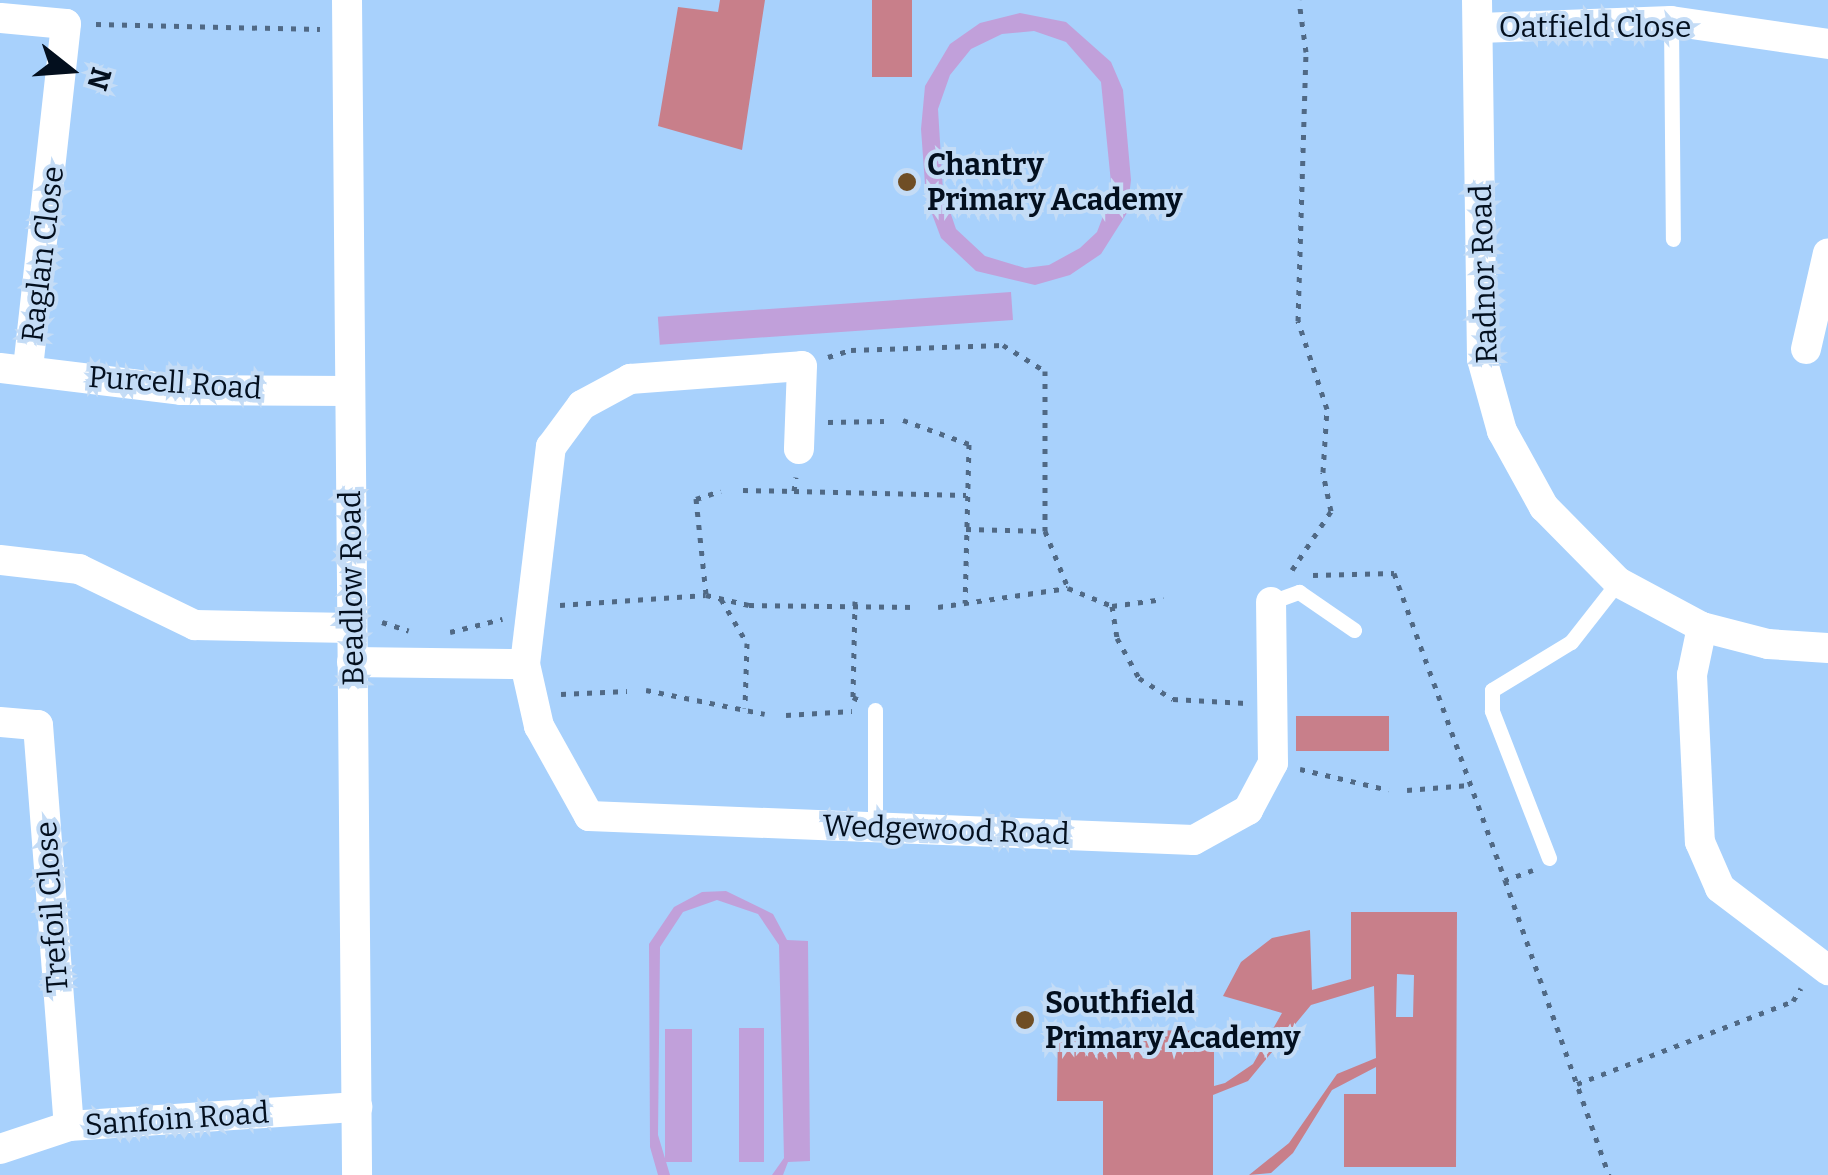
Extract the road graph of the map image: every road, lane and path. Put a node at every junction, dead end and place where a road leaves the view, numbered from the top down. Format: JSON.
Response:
{"nodes":[{"id":1,"x":1299,"y":0,"type":"edge"},
{"id":2,"x":1479,"y":14,"type":"edge"},
{"id":3,"x":348,"y":15,"type":"edge"},
{"id":4,"x":1,"y":18,"type":"edge"},
{"id":5,"x":1671,"y":21,"type":"junction"},
{"id":6,"x":66,"y":24,"type":"junction"},
{"id":7,"x":1828,"y":44,"type":"edge"},
{"id":8,"x":1674,"y":239,"type":"dead end"},
{"id":9,"x":1828,"y":253,"type":"edge"},
{"id":10,"x":1806,"y":348,"type":"dead end"},
{"id":11,"x":802,"y":366,"type":"junction"},
{"id":12,"x":14,"y":369,"type":"edge"},
{"id":13,"x":350,"y":391,"type":"junction"},
{"id":14,"x":903,"y":420,"type":"dead end"},
{"id":15,"x":884,"y":422,"type":"dead end"},
{"id":16,"x":800,"y":436,"type":"junction"},
{"id":17,"x":743,"y":490,"type":"dead end"},
{"id":18,"x":721,"y":491,"type":"dead end"},
{"id":19,"x":794,"y":491,"type":"junction"},
{"id":20,"x":966,"y":495,"type":"junction"},
{"id":21,"x":966,"y":529,"type":"junction"},
{"id":22,"x":1045,"y":530,"type":"junction"},
{"id":23,"x":0,"y":560,"type":"edge"},
{"id":24,"x":1618,"y":582,"type":"junction"},
{"id":25,"x":1068,"y":588,"type":"junction"},
{"id":26,"x":706,"y":595,"type":"junction"},
{"id":27,"x":721,"y":598,"type":"junction"},
{"id":28,"x":1164,"y":599,"type":"dead end"},
{"id":29,"x":854,"y":601,"type":"junction"},
{"id":30,"x":965,"y":602,"type":"junction"},
{"id":31,"x":1271,"y":602,"type":"joint"},
{"id":32,"x":938,"y":606,"type":"dead end"},
{"id":33,"x":1112,"y":606,"type":"junction"},
{"id":34,"x":917,"y":607,"type":"dead end"},
{"id":35,"x":531,"y":613,"type":"junction"},
{"id":36,"x":362,"y":623,"type":"junction"},
{"id":37,"x":1702,"y":627,"type":"junction"},
{"id":38,"x":1354,"y":630,"type":"dead end"},
{"id":39,"x":424,"y":633,"type":"dead end"},
{"id":40,"x":436,"y":634,"type":"dead end"},
{"id":41,"x":1828,"y":648,"type":"edge"},
{"id":42,"x":352,"y":662,"type":"junction"},
{"id":43,"x":525,"y":664,"type":"junction"},
{"id":44,"x":646,"y":690,"type":"dead end"},
{"id":45,"x":628,"y":691,"type":"dead end"},
{"id":46,"x":532,"y":695,"type":"junction"},
{"id":47,"x":1272,"y":704,"type":"junction"},
{"id":48,"x":745,"y":708,"type":"junction"},
{"id":49,"x":875,"y":710,"type":"junction"},
{"id":50,"x":766,"y":714,"type":"dead end"},
{"id":51,"x":786,"y":715,"type":"dead end"},
{"id":52,"x":0,"y":722,"type":"edge"},
{"id":53,"x":1273,"y":763,"type":"junction"},
{"id":54,"x":1471,"y":785,"type":"junction"},
{"id":55,"x":1389,"y":790,"type":"dead end"},
{"id":56,"x":1408,"y":790,"type":"dead end"},
{"id":57,"x":875,"y":827,"type":"junction"},
{"id":58,"x":1550,"y":858,"type":"joint"},
{"id":59,"x":1505,"y":880,"type":"junction"},
{"id":60,"x":1823,"y":967,"type":"edge"},
{"id":61,"x":1576,"y":1084,"type":"junction"},
{"id":62,"x":357,"y":1108,"type":"junction"},
{"id":63,"x":69,"y":1126,"type":"junction"},
{"id":64,"x":0,"y":1150,"type":"edge"},
{"id":65,"x":357,"y":1175,"type":"edge"},
{"id":66,"x":1609,"y":1175,"type":"edge"}],
"edges":[{"from":1,"to":54,"type":"path"},
{"from":2,"to":5,"type":"street","name":"Oatfield Close"},
{"from":2,"to":24,"type":"street","name":"Radnor Road"},
{"from":3,"to":6,"type":"path"},
{"from":3,"to":13,"type":"street","name":"Beadlow Road"},
{"from":4,"to":6,"type":"street"},
{"from":5,"to":7,"type":"street","name":"Oatfield Close"},
{"from":5,"to":8,"type":"lane"},
{"from":6,"to":12,"type":"street","name":"Raglan Close"},
{"from":9,"to":10,"type":"street"},
{"from":11,"to":16,"type":"street"},
{"from":11,"to":22,"type":"path"},
{"from":11,"to":35,"type":"street","name":"Wedgewood Road"},
{"from":12,"to":13,"type":"street","name":"Purcell Road"},
{"from":13,"to":36,"type":"street","name":"Beadlow Road"},
{"from":14,"to":20,"type":"path"},
{"from":15,"to":16,"type":"path"},
{"from":16,"to":19,"type":"path"},
{"from":17,"to":19,"type":"path"},
{"from":18,"to":26,"type":"path"},
{"from":19,"to":20,"type":"path"},
{"from":20,"to":21,"type":"path"},
{"from":21,"to":22,"type":"path"},
{"from":21,"to":30,"type":"path"},
{"from":22,"to":25,"type":"path"},
{"from":23,"to":36,"type":"street"},
{"from":24,"to":37,"type":"street","name":"Radnor Road"},
{"from":24,"to":58,"type":"lane"},
{"from":25,"to":30,"type":"path"},
{"from":25,"to":33,"type":"path"},
{"from":26,"to":27,"type":"path"},
{"from":26,"to":35,"type":"path"},
{"from":27,"to":29,"type":"path"},
{"from":27,"to":48,"type":"path"},
{"from":28,"to":33,"type":"path"},
{"from":29,"to":34,"type":"path"},
{"from":29,"to":49,"type":"path"},
{"from":30,"to":32,"type":"path"},
{"from":31,"to":38,"type":"lane"},
{"from":31,"to":47,"type":"street","name":"Wedgewood Road"},
{"from":33,"to":47,"type":"path"},
{"from":35,"to":40,"type":"path"},
{"from":35,"to":43,"type":"street","name":"Wedgewood Road"},
{"from":36,"to":39,"type":"path"},
{"from":36,"to":42,"type":"street","name":"Beadlow Road"},
{"from":37,"to":41,"type":"street","name":"Radnor Road"},
{"from":37,"to":60,"type":"street"},
{"from":42,"to":43,"type":"street"},
{"from":42,"to":62,"type":"street","name":"Beadlow Road"},
{"from":43,"to":46,"type":"street","name":"Wedgewood Road"},
{"from":44,"to":48,"type":"path"},
{"from":45,"to":46,"type":"path"},
{"from":46,"to":57,"type":"street","name":"Wedgewood Road"},
{"from":47,"to":53,"type":"street","name":"Wedgewood Road"},
{"from":48,"to":50,"type":"path"},
{"from":49,"to":51,"type":"path"},
{"from":49,"to":57,"type":"lane"},
{"from":52,"to":63,"type":"street","name":"Trefoil Close"},
{"from":53,"to":55,"type":"path"},
{"from":53,"to":57,"type":"street","name":"Wedgewood Road"},
{"from":54,"to":56,"type":"path"},
{"from":54,"to":59,"type":"path"},
{"from":58,"to":59,"type":"path"},
{"from":59,"to":61,"type":"path"},
{"from":60,"to":61,"type":"path"},
{"from":61,"to":66,"type":"path"},
{"from":62,"to":63,"type":"street","name":"Sanfoin Road"},
{"from":62,"to":65,"type":"street","name":"Beadlow Road"},
{"from":63,"to":64,"type":"street","name":"Sanfoin Road"}]}
